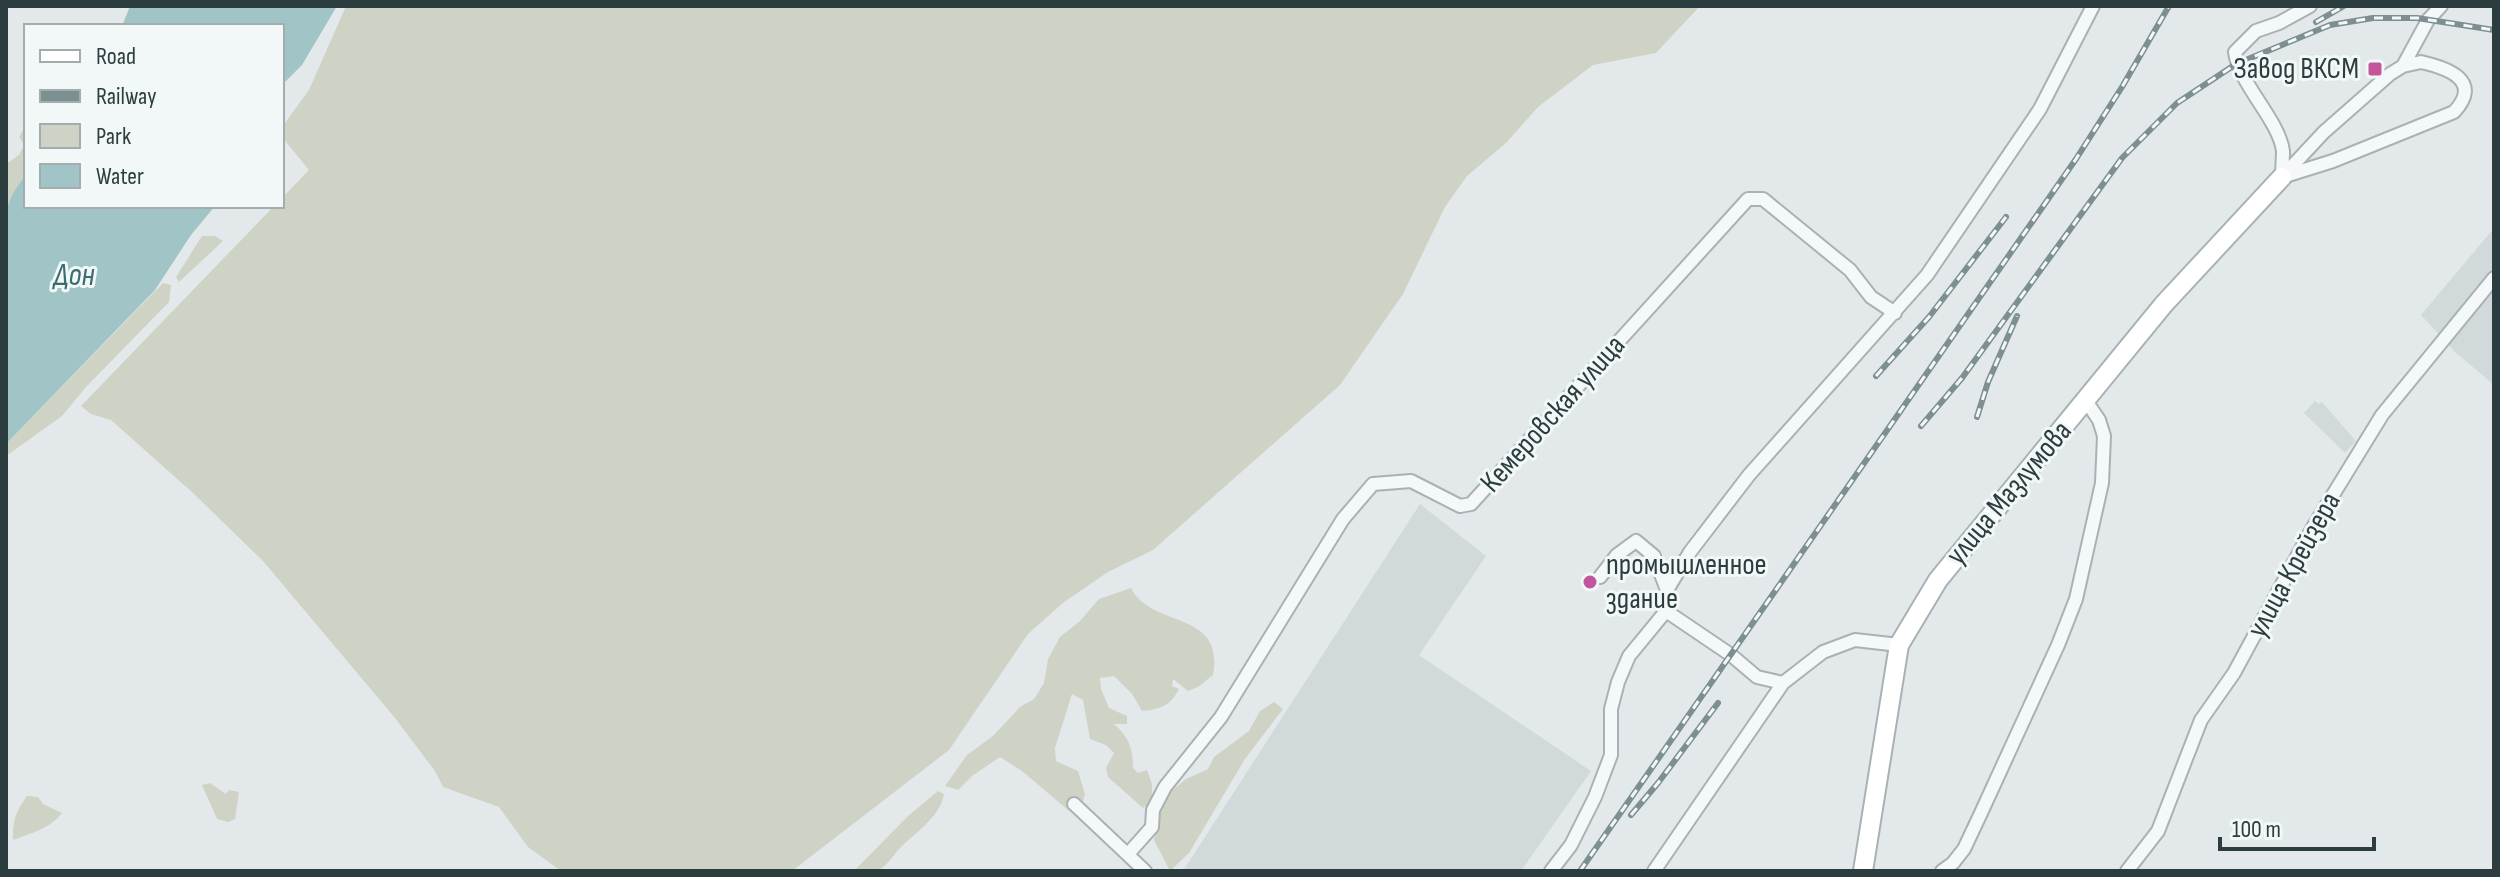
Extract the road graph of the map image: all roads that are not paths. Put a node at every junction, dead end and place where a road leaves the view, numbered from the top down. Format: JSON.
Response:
{"nodes":[{"id":1,"x":2093,"y":6,"type":"edge"},
{"id":2,"x":2310,"y":6,"type":"edge"},
{"id":3,"x":2441,"y":6,"type":"edge"},
{"id":4,"x":2403,"y":66,"type":"junction"},
{"id":5,"x":2282,"y":177,"type":"junction"},
{"id":6,"x":2494,"y":278,"type":"edge"},
{"id":7,"x":1895,"y":313,"type":"junction"},
{"id":8,"x":2086,"y":401,"type":"junction"},
{"id":9,"x":1600,"y":577,"type":"dead end"},
{"id":10,"x":1667,"y":590,"type":"junction"},
{"id":11,"x":1666,"y":611,"type":"junction"},
{"id":12,"x":1899,"y":645,"type":"junction"},
{"id":13,"x":1783,"y":683,"type":"junction"},
{"id":14,"x":1074,"y":804,"type":"dead end"},
{"id":15,"x":1128,"y":854,"type":"junction"},
{"id":16,"x":1948,"y":868,"type":"edge"},
{"id":17,"x":1145,"y":871,"type":"edge"},
{"id":18,"x":1551,"y":871,"type":"edge"},
{"id":19,"x":1654,"y":871,"type":"edge"},
{"id":20,"x":1863,"y":871,"type":"edge"},
{"id":21,"x":2127,"y":871,"type":"edge"}],
"edges":[{"from":1,"to":7,"type":"street"},
{"from":2,"to":5,"type":"street"},
{"from":3,"to":4,"type":"street"},
{"from":4,"to":5,"type":"street"},
{"from":4,"to":5,"type":"street"},
{"from":5,"to":8,"type":"street","name":"улица Мазлумова"},
{"from":6,"to":21,"type":"street","name":"улица Крейзера"},
{"from":7,"to":10,"type":"street"},
{"from":7,"to":15,"type":"street","name":"Кемеровская улица"},
{"from":8,"to":12,"type":"street","name":"улица Мазлумова"},
{"from":8,"to":16,"type":"street"},
{"from":9,"to":10,"type":"street"},
{"from":10,"to":11,"type":"street"},
{"from":11,"to":13,"type":"street"},
{"from":11,"to":18,"type":"street"},
{"from":12,"to":13,"type":"street"},
{"from":12,"to":20,"type":"street","name":"улица Мазлумова"},
{"from":13,"to":19,"type":"street"},
{"from":14,"to":15,"type":"street"},
{"from":15,"to":17,"type":"street"}]}
